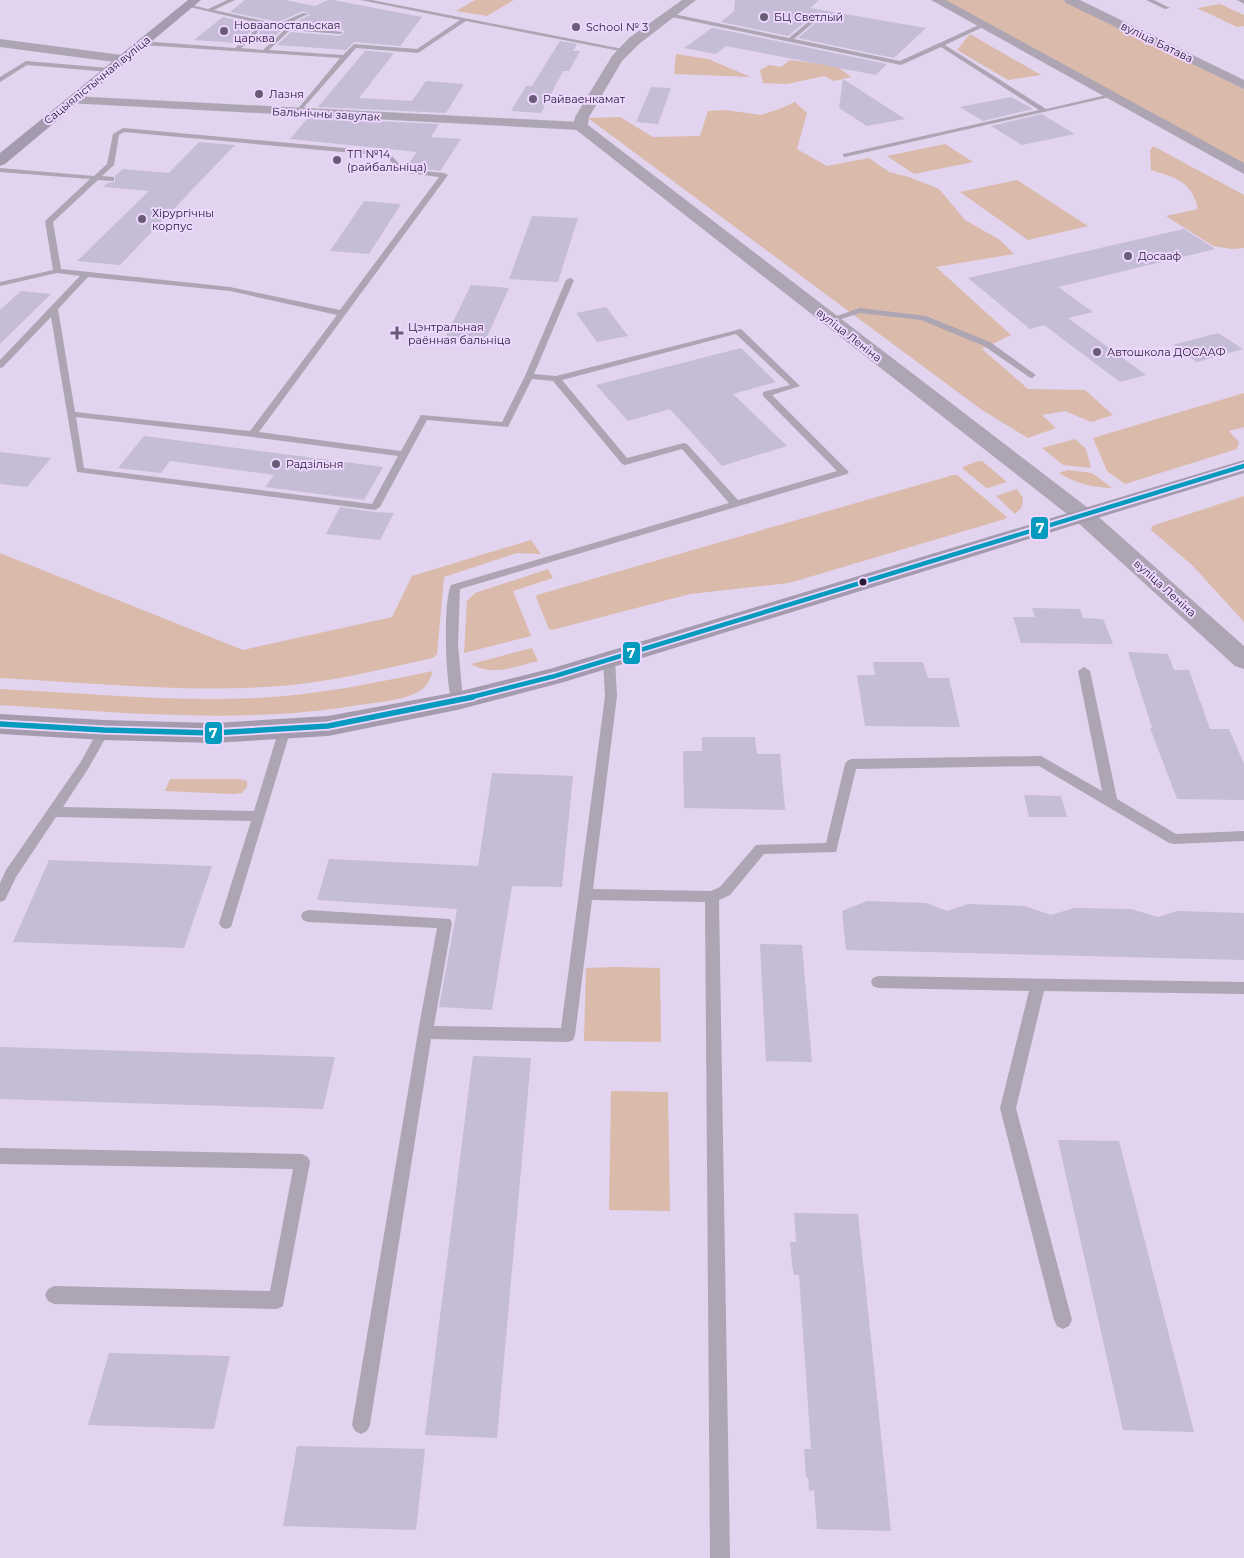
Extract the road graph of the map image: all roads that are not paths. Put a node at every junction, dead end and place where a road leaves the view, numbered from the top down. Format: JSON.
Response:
{"nodes":[{"id":1,"x":232,"y":0,"type":"edge"},
{"id":2,"x":363,"y":0,"type":"edge"},
{"id":3,"x":690,"y":0,"type":"edge"},
{"id":4,"x":937,"y":0,"type":"edge"},
{"id":5,"x":1070,"y":0,"type":"edge"},
{"id":6,"x":1149,"y":0,"type":"edge"},
{"id":7,"x":1240,"y":0,"type":"edge"},
{"id":8,"x":1244,"y":2,"type":"edge"},
{"id":9,"x":192,"y":3,"type":"edge"},
{"id":10,"x":1168,"y":8,"type":"dead end"},
{"id":11,"x":210,"y":10,"type":"junction"},
{"id":12,"x":305,"y":14,"type":"dead end"},
{"id":13,"x":668,"y":15,"type":"junction"},
{"id":14,"x":818,"y":16,"type":"dead end"},
{"id":15,"x":466,"y":19,"type":"junction"},
{"id":16,"x":982,"y":25,"type":"junction"},
{"id":17,"x":279,"y":26,"type":"junction"},
{"id":18,"x":289,"y":28,"type":"junction"},
{"id":19,"x":256,"y":31,"type":"dead end"},
{"id":20,"x":340,"y":32,"type":"dead end"},
{"id":21,"x":791,"y":39,"type":"junction"},
{"id":22,"x":0,"y":43,"type":"edge"},
{"id":23,"x":142,"y":43,"type":"junction"},
{"id":24,"x":940,"y":44,"type":"junction"},
{"id":25,"x":236,"y":50,"type":"junction"},
{"id":26,"x":625,"y":50,"type":"junction"},
{"id":27,"x":265,"y":52,"type":"junction"},
{"id":28,"x":345,"y":57,"type":"junction"},
{"id":29,"x":122,"y":59,"type":"junction"},
{"id":30,"x":108,"y":70,"type":"junction"},
{"id":31,"x":0,"y":80,"type":"edge"},
{"id":32,"x":1244,"y":85,"type":"edge"},
{"id":33,"x":1110,"y":96,"type":"junction"},
{"id":34,"x":72,"y":100,"type":"junction"},
{"id":35,"x":1045,"y":111,"type":"junction"},
{"id":36,"x":298,"y":112,"type":"junction"},
{"id":37,"x":580,"y":126,"type":"junction"},
{"id":38,"x":845,"y":155,"type":"dead end"},
{"id":39,"x":0,"y":161,"type":"edge"},
{"id":40,"x":1244,"y":169,"type":"edge"},
{"id":41,"x":0,"y":170,"type":"edge"},
{"id":42,"x":95,"y":178,"type":"junction"},
{"id":43,"x":111,"y":180,"type":"dead end"},
{"id":44,"x":57,"y":271,"type":"junction"},
{"id":45,"x":86,"y":274,"type":"junction"},
{"id":46,"x":570,"y":280,"type":"dead end"},
{"id":47,"x":0,"y":284,"type":"edge"},
{"id":48,"x":54,"y":309,"type":"junction"},
{"id":49,"x":340,"y":314,"type":"junction"},
{"id":50,"x":829,"y":320,"type":"junction"},
{"id":51,"x":0,"y":365,"type":"edge"},
{"id":52,"x":1032,"y":375,"type":"dead end"},
{"id":53,"x":529,"y":376,"type":"junction"},
{"id":54,"x":556,"y":379,"type":"junction"},
{"id":55,"x":71,"y":414,"type":"junction"},
{"id":56,"x":253,"y":434,"type":"junction"},
{"id":57,"x":404,"y":454,"type":"junction"},
{"id":58,"x":1244,"y":466,"type":"edge"},
{"id":59,"x":736,"y":504,"type":"junction"},
{"id":60,"x":1084,"y":516,"type":"junction"},
{"id":61,"x":609,"y":660,"type":"junction"},
{"id":62,"x":1244,"y":660,"type":"edge"},
{"id":63,"x":1084,"y":671,"type":"dead end"},
{"id":64,"x":457,"y":701,"type":"junction"},
{"id":65,"x":0,"y":724,"type":"edge"},
{"id":66,"x":285,"y":729,"type":"junction"},
{"id":67,"x":104,"y":730,"type":"junction"},
{"id":68,"x":1111,"y":802,"type":"junction"},
{"id":69,"x":53,"y":812,"type":"junction"},
{"id":70,"x":259,"y":816,"type":"junction"},
{"id":71,"x":1244,"y":836,"type":"edge"},
{"id":72,"x":5,"y":874,"type":"edge"},
{"id":73,"x":585,"y":894,"type":"junction"},
{"id":74,"x":0,"y":896,"type":"edge"},
{"id":75,"x":712,"y":897,"type":"junction"},
{"id":76,"x":308,"y":916,"type":"dead end"},
{"id":77,"x":226,"y":923,"type":"dead end"},
{"id":78,"x":878,"y":982,"type":"dead end"},
{"id":79,"x":1038,"y":985,"type":"junction"},
{"id":80,"x":1244,"y":988,"type":"edge"},
{"id":81,"x":425,"y":1032,"type":"junction"},
{"id":82,"x":0,"y":1156,"type":"edge"},
{"id":83,"x":54,"y":1295,"type":"dead end"},
{"id":84,"x":1063,"y":1320,"type":"dead end"},
{"id":85,"x":361,"y":1425,"type":"dead end"},
{"id":86,"x":720,"y":1558,"type":"edge"}],
"edges":[{"from":1,"to":11,"type":"lane"},
{"from":2,"to":15,"type":"lane"},
{"from":3,"to":13,"type":"street"},
{"from":4,"to":16,"type":"street"},
{"from":5,"to":32,"type":"street","name":"вуліца Батава"},
{"from":6,"to":10,"type":"lane"},
{"from":7,"to":8,"type":"lane"},
{"from":9,"to":11,"type":"lane"},
{"from":9,"to":23,"type":"main road","name":"Сацыялістычная вуліца"},
{"from":11,"to":17,"type":"lane"},
{"from":12,"to":17,"type":"lane"},
{"from":13,"to":21,"type":"lane"},
{"from":13,"to":26,"type":"street"},
{"from":14,"to":21,"type":"lane"},
{"from":15,"to":26,"type":"lane"},
{"from":15,"to":28,"type":"lane"},
{"from":16,"to":24,"type":"lane"},
{"from":16,"to":33,"type":"street"},
{"from":17,"to":18,"type":"lane"},
{"from":18,"to":20,"type":"lane"},
{"from":18,"to":27,"type":"lane"},
{"from":19,"to":25,"type":"lane"},
{"from":21,"to":24,"type":"lane"},
{"from":22,"to":29,"type":"street"},
{"from":23,"to":25,"type":"lane"},
{"from":23,"to":29,"type":"main road","name":"Сацыялістычная вуліца"},
{"from":24,"to":35,"type":"lane"},
{"from":25,"to":27,"type":"lane"},
{"from":26,"to":37,"type":"street"},
{"from":27,"to":28,"type":"lane"},
{"from":28,"to":36,"type":"lane"},
{"from":29,"to":30,"type":"main road","name":"Сацыялістычная вуліца"},
{"from":30,"to":31,"type":"lane"},
{"from":30,"to":34,"type":"main road","name":"Сацыялістычная вуліца"},
{"from":33,"to":35,"type":"lane"},
{"from":33,"to":40,"type":"street"},
{"from":34,"to":36,"type":"street","name":"Бальнічны завулак"},
{"from":34,"to":39,"type":"main road","name":"Сацыялістычная вуліца"},
{"from":35,"to":38,"type":"lane"},
{"from":36,"to":37,"type":"street","name":"Бальнічны завулак"},
{"from":37,"to":50,"type":"street","name":"вуліца Леніна"},
{"from":41,"to":42,"type":"lane"},
{"from":42,"to":43,"type":"lane"},
{"from":42,"to":44,"type":"lane"},
{"from":42,"to":49,"type":"lane"},
{"from":44,"to":45,"type":"lane"},
{"from":44,"to":47,"type":"lane"},
{"from":45,"to":48,"type":"lane"},
{"from":45,"to":49,"type":"lane"},
{"from":46,"to":53,"type":"lane"},
{"from":48,"to":51,"type":"lane"},
{"from":48,"to":55,"type":"lane"},
{"from":49,"to":56,"type":"lane"},
{"from":50,"to":52,"type":"lane"},
{"from":50,"to":60,"type":"street","name":"вуліца Леніна"},
{"from":53,"to":54,"type":"lane"},
{"from":53,"to":57,"type":"lane"},
{"from":54,"to":59,"type":"lane"},
{"from":54,"to":59,"type":"lane"},
{"from":55,"to":56,"type":"lane"},
{"from":55,"to":57,"type":"lane"},
{"from":56,"to":57,"type":"lane"},
{"from":58,"to":60,"type":"main road"},
{"from":59,"to":64,"type":"lane"},
{"from":60,"to":61,"type":"main road"},
{"from":60,"to":62,"type":"street","name":"вуліца Леніна"},
{"from":61,"to":64,"type":"main road"},
{"from":61,"to":73,"type":"lane"},
{"from":63,"to":68,"type":"lane"},
{"from":64,"to":66,"type":"main road"},
{"from":65,"to":67,"type":"main road"},
{"from":66,"to":67,"type":"main road"},
{"from":66,"to":70,"type":"lane"},
{"from":67,"to":69,"type":"lane"},
{"from":68,"to":71,"type":"lane"},
{"from":68,"to":75,"type":"lane"},
{"from":69,"to":70,"type":"lane"},
{"from":69,"to":72,"type":"lane"},
{"from":70,"to":77,"type":"lane"},
{"from":72,"to":74,"type":"lane"},
{"from":73,"to":75,"type":"lane"},
{"from":73,"to":81,"type":"lane"},
{"from":75,"to":86,"type":"lane"},
{"from":76,"to":81,"type":"lane"},
{"from":78,"to":79,"type":"lane"},
{"from":79,"to":80,"type":"lane"},
{"from":79,"to":84,"type":"lane"},
{"from":81,"to":85,"type":"lane"},
{"from":82,"to":83,"type":"lane"}]}
